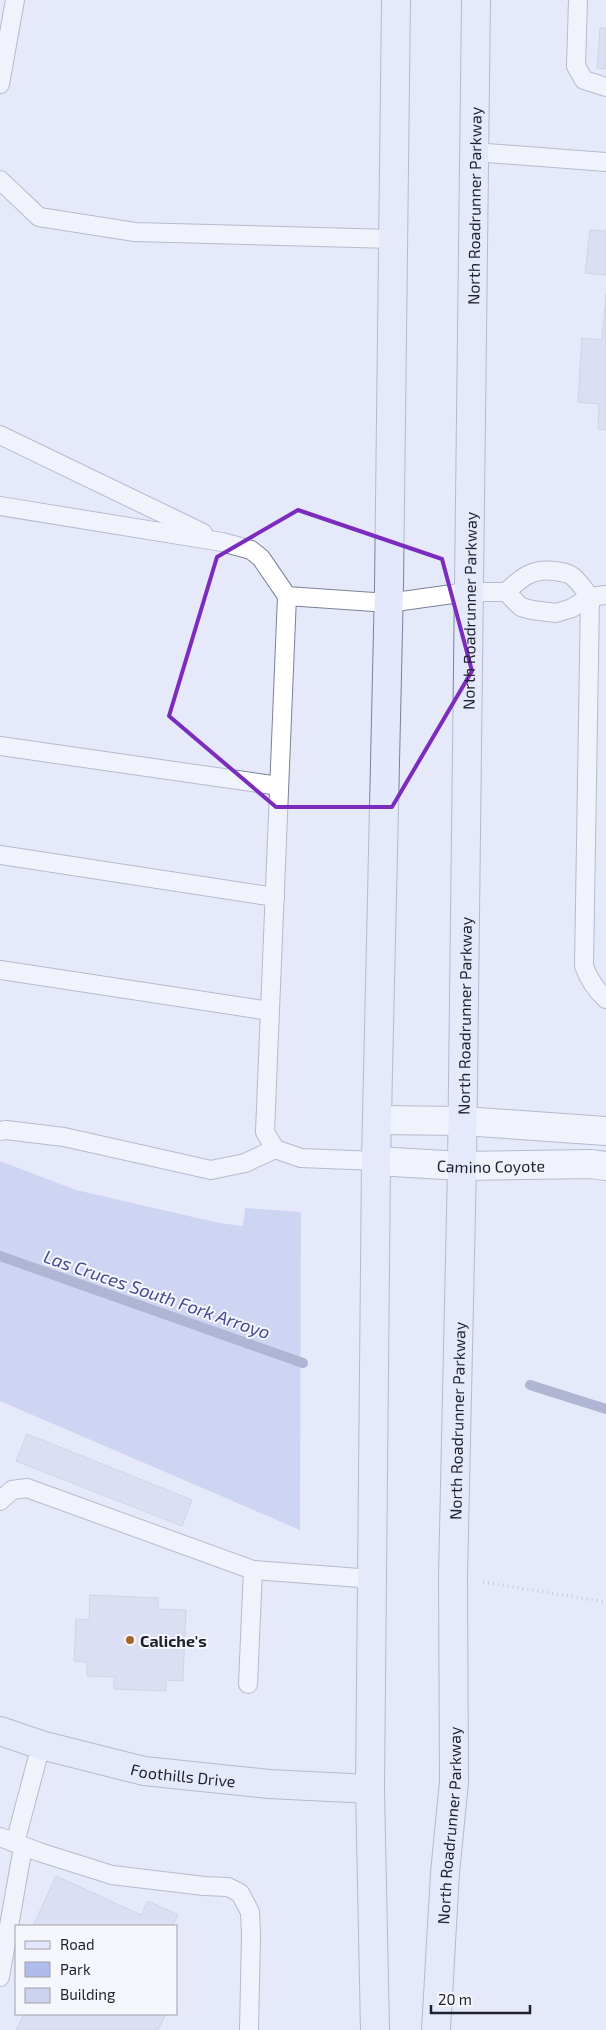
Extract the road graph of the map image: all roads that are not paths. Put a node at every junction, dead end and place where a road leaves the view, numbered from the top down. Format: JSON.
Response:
{"nodes":[{"id":1,"x":15,"y":0,"type":"edge"},
{"id":2,"x":396,"y":0,"type":"edge"},
{"id":3,"x":476,"y":0,"type":"edge"},
{"id":4,"x":578,"y":0,"type":"edge"},
{"id":5,"x":0,"y":84,"type":"edge"},
{"id":6,"x":606,"y":87,"type":"edge"},
{"id":7,"x":474,"y":152,"type":"junction"},
{"id":8,"x":606,"y":162,"type":"edge"},
{"id":9,"x":0,"y":180,"type":"edge"},
{"id":10,"x":392,"y":239,"type":"junction"},
{"id":11,"x":0,"y":435,"type":"edge"},
{"id":12,"x":0,"y":506,"type":"edge"},
{"id":13,"x":222,"y":542,"type":"junction"},
{"id":14,"x":468,"y":592,"type":"junction"},
{"id":15,"x":506,"y":592,"type":"junction"},
{"id":16,"x":287,"y":596,"type":"junction"},
{"id":17,"x":598,"y":596,"type":"edge"},
{"id":18,"x":388,"y":603,"type":"junction"},
{"id":19,"x":0,"y":746,"type":"edge"},
{"id":20,"x":279,"y":786,"type":"junction"},
{"id":21,"x":0,"y":855,"type":"edge"},
{"id":22,"x":274,"y":898,"type":"junction"},
{"id":23,"x":0,"y":970,"type":"edge"},
{"id":24,"x":606,"y":999,"type":"edge"},
{"id":25,"x":270,"y":1011,"type":"junction"},
{"id":26,"x":377,"y":1120,"type":"junction"},
{"id":27,"x":463,"y":1121,"type":"junction"},
{"id":28,"x":0,"y":1131,"type":"edge"},
{"id":29,"x":606,"y":1131,"type":"edge"},
{"id":30,"x":275,"y":1149,"type":"junction"},
{"id":31,"x":376,"y":1161,"type":"junction"},
{"id":32,"x":462,"y":1166,"type":"junction"},
{"id":33,"x":606,"y":1166,"type":"edge"},
{"id":34,"x":0,"y":1501,"type":"edge"},
{"id":35,"x":253,"y":1570,"type":"junction"},
{"id":36,"x":373,"y":1579,"type":"junction"},
{"id":37,"x":248,"y":1684,"type":"dead end"},
{"id":38,"x":0,"y":1730,"type":"edge"},
{"id":39,"x":41,"y":1745,"type":"junction"},
{"id":40,"x":370,"y":1789,"type":"junction"},
{"id":41,"x":13,"y":1842,"type":"edge"},
{"id":42,"x":0,"y":1977,"type":"edge"},
{"id":43,"x":249,"y":2030,"type":"edge"},
{"id":44,"x":375,"y":2030,"type":"edge"},
{"id":45,"x":436,"y":2030,"type":"edge"}],
"edges":[{"from":1,"to":5,"type":"lane"},
{"from":2,"to":10,"type":"main road"},
{"from":3,"to":7,"type":"main road","name":"North Roadrunner Parkway"},
{"from":4,"to":6,"type":"lane"},
{"from":7,"to":8,"type":"lane"},
{"from":7,"to":14,"type":"main road","name":"North Roadrunner Parkway"},
{"from":9,"to":10,"type":"lane"},
{"from":10,"to":18,"type":"main road"},
{"from":11,"to":13,"type":"lane"},
{"from":12,"to":13,"type":"lane"},
{"from":13,"to":16,"type":"lane"},
{"from":14,"to":15,"type":"lane"},
{"from":14,"to":18,"type":"lane"},
{"from":14,"to":27,"type":"main road","name":"North Roadrunner Parkway"},
{"from":15,"to":17,"type":"lane"},
{"from":15,"to":17,"type":"lane"},
{"from":16,"to":18,"type":"lane"},
{"from":16,"to":20,"type":"lane"},
{"from":17,"to":24,"type":"lane"},
{"from":18,"to":26,"type":"main road"},
{"from":19,"to":20,"type":"lane"},
{"from":20,"to":22,"type":"lane"},
{"from":21,"to":22,"type":"lane"},
{"from":22,"to":25,"type":"lane"},
{"from":23,"to":25,"type":"lane"},
{"from":25,"to":30,"type":"lane"},
{"from":26,"to":27,"type":"street"},
{"from":26,"to":31,"type":"main road"},
{"from":27,"to":29,"type":"street"},
{"from":27,"to":32,"type":"main road","name":"North Roadrunner Parkway"},
{"from":28,"to":30,"type":"lane"},
{"from":30,"to":31,"type":"lane"},
{"from":31,"to":32,"type":"street","name":"Camino Coyote"},
{"from":31,"to":36,"type":"main road"},
{"from":32,"to":33,"type":"street","name":"Camino Coyote"},
{"from":32,"to":45,"type":"main road","name":"North Roadrunner Parkway"},
{"from":34,"to":35,"type":"lane"},
{"from":35,"to":36,"type":"lane"},
{"from":35,"to":37,"type":"lane"},
{"from":36,"to":40,"type":"main road"},
{"from":38,"to":39,"type":"main road","name":"Foothills Drive"},
{"from":39,"to":40,"type":"main road","name":"Foothills Drive"},
{"from":39,"to":41,"type":"lane"},
{"from":40,"to":44,"type":"main road"},
{"from":41,"to":42,"type":"lane"},
{"from":41,"to":43,"type":"lane"}]}
